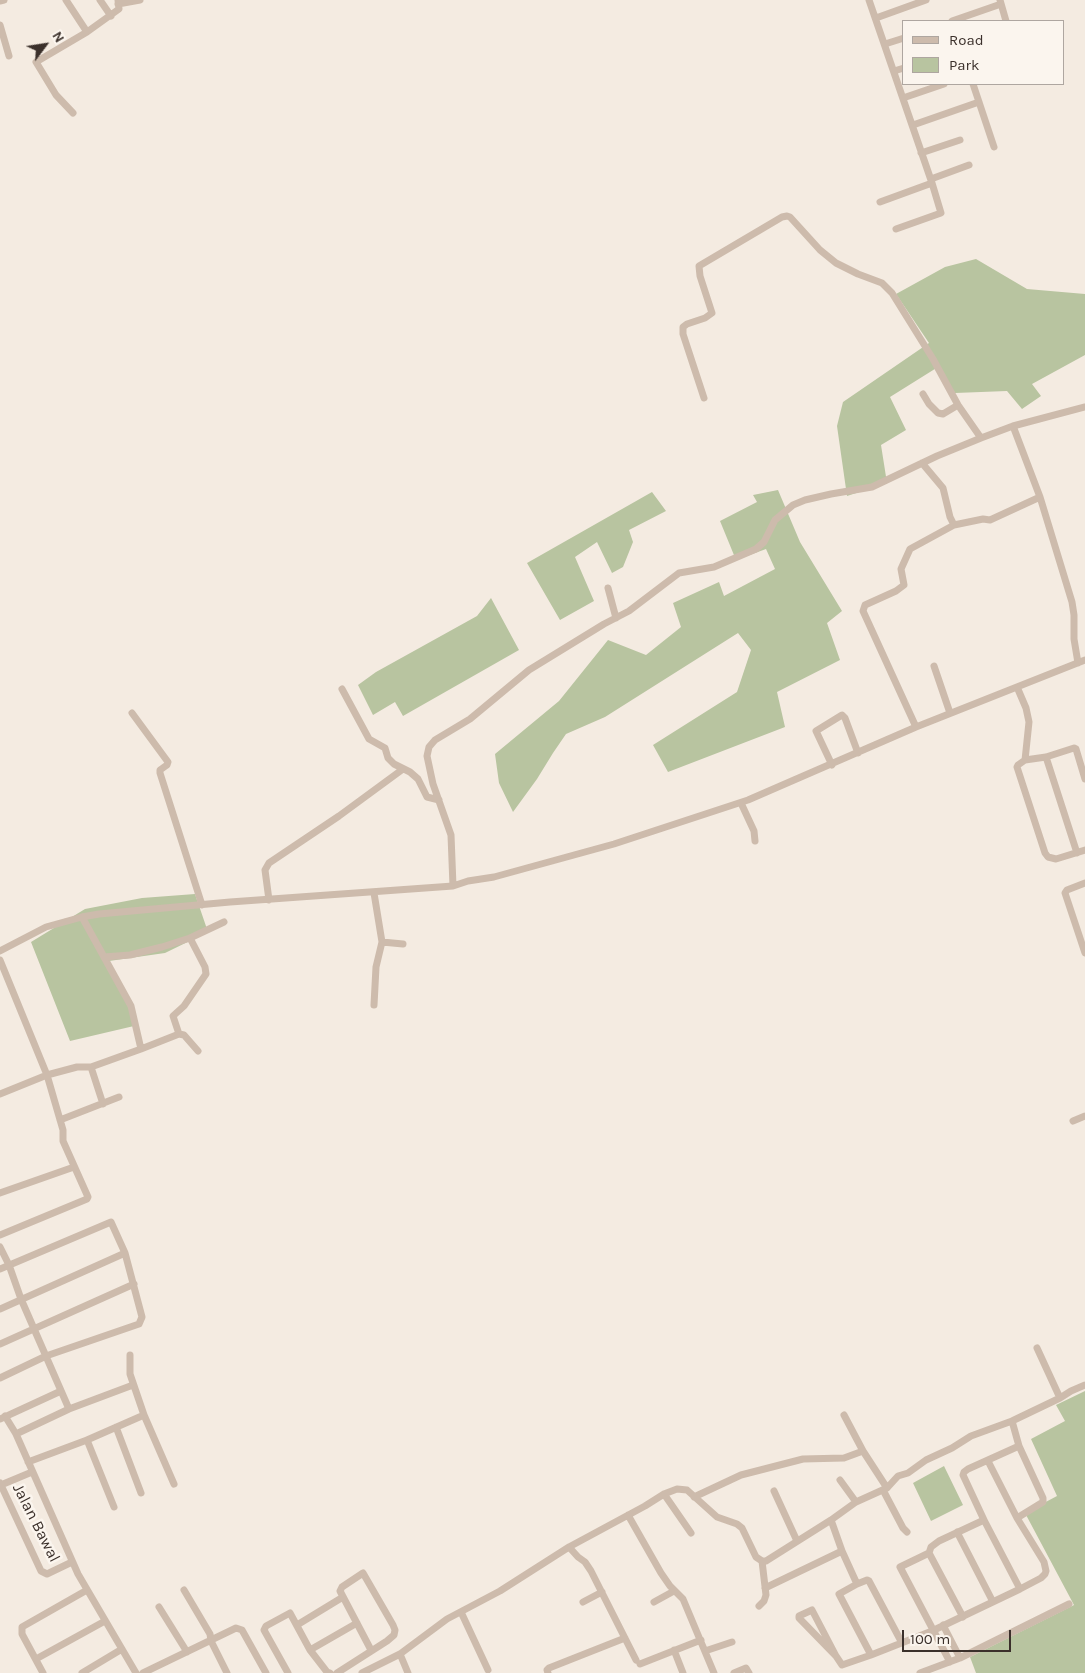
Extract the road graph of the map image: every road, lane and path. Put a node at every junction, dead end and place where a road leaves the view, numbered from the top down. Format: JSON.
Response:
{"nodes":[{"id":1,"x":4,"y":0,"type":"edge"},
{"id":2,"x":66,"y":0,"type":"edge"},
{"id":3,"x":100,"y":0,"type":"edge"},
{"id":4,"x":140,"y":0,"type":"edge"},
{"id":5,"x":869,"y":0,"type":"edge"},
{"id":6,"x":926,"y":0,"type":"edge"},
{"id":7,"x":0,"y":1,"type":"edge"},
{"id":8,"x":118,"y":2,"type":"edge"},
{"id":9,"x":1000,"y":2,"type":"edge"},
{"id":10,"x":111,"y":16,"type":"junction"},
{"id":11,"x":876,"y":18,"type":"junction"},
{"id":12,"x":955,"y":20,"type":"edge"},
{"id":13,"x":1006,"y":20,"type":"edge"},
{"id":14,"x":0,"y":25,"type":"edge"},
{"id":15,"x":86,"y":32,"type":"junction"},
{"id":16,"x":902,"y":39,"type":"edge"},
{"id":17,"x":885,"y":44,"type":"junction"},
{"id":18,"x":9,"y":56,"type":"dead end"},
{"id":19,"x":902,"y":69,"type":"edge"},
{"id":20,"x":894,"y":71,"type":"junction"},
{"id":21,"x":941,"y":85,"type":"edge"},
{"id":22,"x":973,"y":85,"type":"edge"},
{"id":23,"x":903,"y":98,"type":"junction"},
{"id":24,"x":979,"y":102,"type":"junction"},
{"id":25,"x":73,"y":112,"type":"dead end"},
{"id":26,"x":913,"y":125,"type":"junction"},
{"id":27,"x":960,"y":140,"type":"dead end"},
{"id":28,"x":994,"y":147,"type":"dead end"},
{"id":29,"x":921,"y":153,"type":"junction"},
{"id":30,"x":969,"y":165,"type":"dead end"},
{"id":31,"x":931,"y":181,"type":"junction"},
{"id":32,"x":880,"y":202,"type":"dead end"},
{"id":33,"x":896,"y":229,"type":"dead end"},
{"id":34,"x":923,"y":394,"type":"dead end"},
{"id":35,"x":704,"y":398,"type":"dead end"},
{"id":36,"x":958,"y":405,"type":"junction"},
{"id":37,"x":1085,"y":407,"type":"edge"},
{"id":38,"x":1013,"y":426,"type":"junction"},
{"id":39,"x":981,"y":438,"type":"junction"},
{"id":40,"x":922,"y":463,"type":"junction"},
{"id":41,"x":1040,"y":497,"type":"junction"},
{"id":42,"x":954,"y":525,"type":"junction"},
{"id":43,"x":608,"y":588,"type":"dead end"},
{"id":44,"x":616,"y":618,"type":"junction"},
{"id":45,"x":1082,"y":662,"type":"edge"},
{"id":46,"x":934,"y":666,"type":"dead end"},
{"id":47,"x":1017,"y":687,"type":"junction"},
{"id":48,"x":342,"y":688,"type":"dead end"},
{"id":49,"x":132,"y":713,"type":"dead end"},
{"id":50,"x":950,"y":713,"type":"junction"},
{"id":51,"x":916,"y":727,"type":"junction"},
{"id":52,"x":858,"y":752,"type":"junction"},
{"id":53,"x":1046,"y":756,"type":"junction"},
{"id":54,"x":1026,"y":760,"type":"junction"},
{"id":55,"x":832,"y":765,"type":"junction"},
{"id":56,"x":403,"y":769,"type":"junction"},
{"id":57,"x":1085,"y":779,"type":"edge"},
{"id":58,"x":439,"y":800,"type":"junction"},
{"id":59,"x":741,"y":803,"type":"junction"},
{"id":60,"x":755,"y":841,"type":"dead end"},
{"id":61,"x":1085,"y":850,"type":"edge"},
{"id":62,"x":1077,"y":853,"type":"junction"},
{"id":63,"x":1085,"y":883,"type":"edge"},
{"id":64,"x":453,"y":886,"type":"junction"},
{"id":65,"x":374,"y":892,"type":"junction"},
{"id":66,"x":269,"y":900,"type":"junction"},
{"id":67,"x":202,"y":906,"type":"junction"},
{"id":68,"x":82,"y":917,"type":"junction"},
{"id":69,"x":224,"y":922,"type":"dead end"},
{"id":70,"x":190,"y":938,"type":"junction"},
{"id":71,"x":382,"y":942,"type":"junction"},
{"id":72,"x":403,"y":944,"type":"dead end"},
{"id":73,"x":0,"y":950,"type":"edge"},
{"id":74,"x":1085,"y":952,"type":"edge"},
{"id":75,"x":104,"y":957,"type":"junction"},
{"id":76,"x":0,"y":960,"type":"edge"},
{"id":77,"x":374,"y":1005,"type":"dead end"},
{"id":78,"x":179,"y":1034,"type":"junction"},
{"id":79,"x":141,"y":1048,"type":"junction"},
{"id":80,"x":198,"y":1051,"type":"dead end"},
{"id":81,"x":90,"y":1067,"type":"junction"},
{"id":82,"x":47,"y":1075,"type":"junction"},
{"id":83,"x":0,"y":1094,"type":"edge"},
{"id":84,"x":119,"y":1097,"type":"dead end"},
{"id":85,"x":103,"y":1104,"type":"junction"},
{"id":86,"x":1085,"y":1116,"type":"edge"},
{"id":87,"x":60,"y":1120,"type":"junction"},
{"id":88,"x":1073,"y":1121,"type":"dead end"},
{"id":89,"x":74,"y":1167,"type":"junction"},
{"id":90,"x":0,"y":1193,"type":"edge"},
{"id":91,"x":0,"y":1235,"type":"edge"},
{"id":92,"x":0,"y":1247,"type":"edge"},
{"id":93,"x":125,"y":1253,"type":"junction"},
{"id":94,"x":9,"y":1265,"type":"junction"},
{"id":95,"x":0,"y":1269,"type":"edge"},
{"id":96,"x":134,"y":1284,"type":"junction"},
{"id":97,"x":21,"y":1299,"type":"junction"},
{"id":98,"x":0,"y":1309,"type":"edge"},
{"id":99,"x":34,"y":1329,"type":"junction"},
{"id":100,"x":0,"y":1344,"type":"edge"},
{"id":101,"x":1037,"y":1348,"type":"dead end"},
{"id":102,"x":130,"y":1355,"type":"dead end"},
{"id":103,"x":46,"y":1356,"type":"junction"},
{"id":104,"x":0,"y":1378,"type":"edge"},
{"id":105,"x":1085,"y":1384,"type":"edge"},
{"id":106,"x":133,"y":1385,"type":"junction"},
{"id":107,"x":61,"y":1391,"type":"junction"},
{"id":108,"x":1060,"y":1398,"type":"junction"},
{"id":109,"x":69,"y":1409,"type":"junction"},
{"id":110,"x":144,"y":1415,"type":"junction"},
{"id":111,"x":844,"y":1415,"type":"dead end"},
{"id":112,"x":2,"y":1418,"type":"edge"},
{"id":113,"x":1012,"y":1421,"type":"junction"},
{"id":114,"x":116,"y":1427,"type":"junction"},
{"id":115,"x":16,"y":1434,"type":"junction"},
{"id":116,"x":87,"y":1440,"type":"junction"},
{"id":117,"x":1019,"y":1446,"type":"junction"},
{"id":118,"x":863,"y":1451,"type":"junction"},
{"id":119,"x":988,"y":1461,"type":"junction"},
{"id":120,"x":28,"y":1462,"type":"junction"},
{"id":121,"x":32,"y":1472,"type":"junction"},
{"id":122,"x":840,"y":1480,"type":"dead end"},
{"id":123,"x":0,"y":1484,"type":"edge"},
{"id":124,"x":174,"y":1484,"type":"dead end"},
{"id":125,"x":885,"y":1489,"type":"junction"},
{"id":126,"x":774,"y":1491,"type":"dead end"},
{"id":127,"x":141,"y":1493,"type":"dead end"},
{"id":128,"x":664,"y":1494,"type":"junction"},
{"id":129,"x":694,"y":1497,"type":"junction"},
{"id":130,"x":856,"y":1502,"type":"junction"},
{"id":131,"x":114,"y":1507,"type":"dead end"},
{"id":132,"x":628,"y":1515,"type":"junction"},
{"id":133,"x":1017,"y":1518,"type":"junction"},
{"id":134,"x":831,"y":1520,"type":"junction"},
{"id":135,"x":984,"y":1520,"type":"junction"},
{"id":136,"x":907,"y":1532,"type":"dead end"},
{"id":137,"x":957,"y":1532,"type":"junction"},
{"id":138,"x":691,"y":1533,"type":"dead end"},
{"id":139,"x":797,"y":1541,"type":"junction"},
{"id":140,"x":570,"y":1547,"type":"junction"},
{"id":141,"x":842,"y":1551,"type":"junction"},
{"id":142,"x":929,"y":1553,"type":"junction"},
{"id":143,"x":762,"y":1561,"type":"junction"},
{"id":144,"x":72,"y":1562,"type":"junction"},
{"id":145,"x":857,"y":1584,"type":"junction"},
{"id":146,"x":765,"y":1588,"type":"junction"},
{"id":147,"x":1020,"y":1589,"type":"junction"},
{"id":148,"x":87,"y":1590,"type":"junction"},
{"id":149,"x":184,"y":1590,"type":"dead end"},
{"id":150,"x":674,"y":1590,"type":"junction"},
{"id":151,"x":602,"y":1592,"type":"junction"},
{"id":152,"x":343,"y":1597,"type":"junction"},
{"id":153,"x":583,"y":1602,"type":"dead end"},
{"id":154,"x":654,"y":1602,"type":"dead end"},
{"id":155,"x":993,"y":1602,"type":"junction"},
{"id":156,"x":1069,"y":1604,"type":"dead end"},
{"id":157,"x":759,"y":1606,"type":"dead end"},
{"id":158,"x":160,"y":1607,"type":"dead end"},
{"id":159,"x":461,"y":1612,"type":"junction"},
{"id":160,"x":963,"y":1617,"type":"junction"},
{"id":161,"x":105,"y":1621,"type":"junction"},
{"id":162,"x":357,"y":1623,"type":"junction"},
{"id":163,"x":297,"y":1625,"type":"junction"},
{"id":164,"x":944,"y":1625,"type":"junction"},
{"id":165,"x":932,"y":1631,"type":"junction"},
{"id":166,"x":625,"y":1638,"type":"junction"},
{"id":167,"x":701,"y":1640,"type":"junction"},
{"id":168,"x":210,"y":1641,"type":"junction"},
{"id":169,"x":732,"y":1642,"type":"dead end"},
{"id":170,"x":902,"y":1643,"type":"junction"},
{"id":171,"x":122,"y":1649,"type":"junction"},
{"id":172,"x":310,"y":1650,"type":"junction"},
{"id":173,"x":371,"y":1650,"type":"junction"},
{"id":174,"x":674,"y":1650,"type":"junction"},
{"id":175,"x":705,"y":1651,"type":"junction"},
{"id":176,"x":187,"y":1652,"type":"junction"},
{"id":177,"x":400,"y":1654,"type":"junction"},
{"id":178,"x":871,"y":1655,"type":"junction"},
{"id":179,"x":836,"y":1656,"type":"junction"},
{"id":180,"x":960,"y":1658,"type":"junction"},
{"id":181,"x":36,"y":1659,"type":"junction"},
{"id":182,"x":950,"y":1662,"type":"junction"},
{"id":183,"x":488,"y":1670,"type":"dead end"},
{"id":184,"x":43,"y":1673,"type":"edge"},
{"id":185,"x":82,"y":1673,"type":"edge"},
{"id":186,"x":136,"y":1673,"type":"edge"},
{"id":187,"x":143,"y":1673,"type":"edge"},
{"id":188,"x":227,"y":1673,"type":"edge"},
{"id":189,"x":266,"y":1673,"type":"edge"},
{"id":190,"x":288,"y":1673,"type":"edge"},
{"id":191,"x":330,"y":1673,"type":"edge"},
{"id":192,"x":337,"y":1673,"type":"edge"},
{"id":193,"x":362,"y":1673,"type":"edge"},
{"id":194,"x":408,"y":1673,"type":"edge"},
{"id":195,"x":548,"y":1673,"type":"edge"},
{"id":196,"x":683,"y":1673,"type":"edge"},
{"id":197,"x":714,"y":1673,"type":"edge"},
{"id":198,"x":734,"y":1673,"type":"edge"},
{"id":199,"x":749,"y":1673,"type":"edge"},
{"id":200,"x":920,"y":1673,"type":"edge"}],
"edges":[{"from":1,"to":7,"type":"street"},
{"from":2,"to":15,"type":"street"},
{"from":3,"to":10,"type":"street"},
{"from":4,"to":8,"type":"street"},
{"from":5,"to":11,"type":"street"},
{"from":6,"to":11,"type":"street"},
{"from":8,"to":10,"type":"street"},
{"from":9,"to":12,"type":"street"},
{"from":9,"to":13,"type":"street"},
{"from":10,"to":15,"type":"street"},
{"from":11,"to":17,"type":"street"},
{"from":14,"to":18,"type":"street"},
{"from":15,"to":25,"type":"street"},
{"from":16,"to":17,"type":"street"},
{"from":17,"to":20,"type":"street"},
{"from":19,"to":20,"type":"street"},
{"from":20,"to":23,"type":"street"},
{"from":21,"to":23,"type":"street"},
{"from":22,"to":24,"type":"street"},
{"from":23,"to":26,"type":"street"},
{"from":24,"to":26,"type":"street"},
{"from":24,"to":28,"type":"street"},
{"from":26,"to":29,"type":"street"},
{"from":27,"to":29,"type":"street"},
{"from":29,"to":31,"type":"street"},
{"from":30,"to":31,"type":"street"},
{"from":31,"to":32,"type":"street"},
{"from":31,"to":33,"type":"street"},
{"from":34,"to":36,"type":"street"},
{"from":35,"to":36,"type":"street"},
{"from":36,"to":39,"type":"street"},
{"from":37,"to":38,"type":"street"},
{"from":38,"to":39,"type":"street"},
{"from":38,"to":41,"type":"street"},
{"from":39,"to":40,"type":"street"},
{"from":40,"to":42,"type":"street"},
{"from":40,"to":44,"type":"street"},
{"from":41,"to":42,"type":"street"},
{"from":41,"to":45,"type":"street"},
{"from":42,"to":51,"type":"street"},
{"from":43,"to":44,"type":"street"},
{"from":44,"to":58,"type":"street"},
{"from":45,"to":47,"type":"street"},
{"from":46,"to":50,"type":"street"},
{"from":47,"to":50,"type":"street"},
{"from":47,"to":54,"type":"street"},
{"from":48,"to":56,"type":"street"},
{"from":49,"to":67,"type":"street"},
{"from":50,"to":51,"type":"street"},
{"from":51,"to":52,"type":"street"},
{"from":52,"to":55,"type":"street"},
{"from":52,"to":55,"type":"street"},
{"from":53,"to":54,"type":"street"},
{"from":53,"to":57,"type":"street"},
{"from":53,"to":62,"type":"street"},
{"from":54,"to":62,"type":"street"},
{"from":55,"to":59,"type":"street"},
{"from":56,"to":58,"type":"street"},
{"from":56,"to":66,"type":"street"},
{"from":58,"to":64,"type":"street"},
{"from":59,"to":60,"type":"street"},
{"from":59,"to":64,"type":"street"},
{"from":61,"to":62,"type":"street"},
{"from":63,"to":74,"type":"street"},
{"from":64,"to":65,"type":"street"},
{"from":65,"to":66,"type":"street"},
{"from":65,"to":71,"type":"street"},
{"from":66,"to":67,"type":"street"},
{"from":67,"to":68,"type":"street"},
{"from":68,"to":73,"type":"street"},
{"from":68,"to":75,"type":"street"},
{"from":69,"to":70,"type":"street"},
{"from":70,"to":75,"type":"street"},
{"from":70,"to":78,"type":"street"},
{"from":71,"to":72,"type":"street"},
{"from":71,"to":77,"type":"street"},
{"from":75,"to":79,"type":"street"},
{"from":76,"to":82,"type":"street"},
{"from":78,"to":79,"type":"street"},
{"from":78,"to":80,"type":"street"},
{"from":79,"to":81,"type":"street"},
{"from":81,"to":82,"type":"street"},
{"from":81,"to":85,"type":"street"},
{"from":82,"to":83,"type":"street"},
{"from":82,"to":87,"type":"street"},
{"from":84,"to":85,"type":"street"},
{"from":85,"to":87,"type":"street"},
{"from":86,"to":88,"type":"street"},
{"from":87,"to":89,"type":"street"},
{"from":89,"to":90,"type":"street"},
{"from":89,"to":91,"type":"street"},
{"from":92,"to":94,"type":"street"},
{"from":93,"to":94,"type":"street"},
{"from":93,"to":96,"type":"street"},
{"from":93,"to":97,"type":"street"},
{"from":94,"to":95,"type":"street"},
{"from":94,"to":97,"type":"street"},
{"from":96,"to":99,"type":"street"},
{"from":96,"to":103,"type":"street"},
{"from":97,"to":98,"type":"street"},
{"from":97,"to":99,"type":"street"},
{"from":99,"to":100,"type":"street"},
{"from":99,"to":103,"type":"street"},
{"from":101,"to":108,"type":"street"},
{"from":102,"to":106,"type":"street"},
{"from":103,"to":104,"type":"street"},
{"from":103,"to":107,"type":"street"},
{"from":105,"to":108,"type":"street"},
{"from":106,"to":109,"type":"street"},
{"from":106,"to":110,"type":"street"},
{"from":107,"to":109,"type":"street"},
{"from":107,"to":112,"type":"street"},
{"from":108,"to":113,"type":"street"},
{"from":109,"to":115,"type":"street"},
{"from":110,"to":114,"type":"street"},
{"from":110,"to":124,"type":"street"},
{"from":111,"to":118,"type":"street"},
{"from":112,"to":115,"type":"street"},
{"from":113,"to":117,"type":"street"},
{"from":113,"to":125,"type":"street"},
{"from":114,"to":116,"type":"street"},
{"from":114,"to":127,"type":"street"},
{"from":115,"to":120,"type":"street"},
{"from":116,"to":120,"type":"street"},
{"from":116,"to":131,"type":"street"},
{"from":117,"to":119,"type":"street"},
{"from":117,"to":133,"type":"street"},
{"from":118,"to":125,"type":"street"},
{"from":118,"to":129,"type":"street"},
{"from":119,"to":133,"type":"street"},
{"from":119,"to":135,"type":"street"},
{"from":120,"to":121,"type":"street"},
{"from":121,"to":123,"type":"street"},
{"from":121,"to":144,"type":"street"},
{"from":122,"to":130,"type":"street"},
{"from":123,"to":144,"type":"street","name":"Jalan Bawal"},
{"from":125,"to":130,"type":"street"},
{"from":125,"to":136,"type":"street"},
{"from":126,"to":139,"type":"street"},
{"from":128,"to":129,"type":"street"},
{"from":128,"to":132,"type":"street"},
{"from":128,"to":138,"type":"street"},
{"from":129,"to":143,"type":"street"},
{"from":130,"to":134,"type":"street"},
{"from":132,"to":140,"type":"street"},
{"from":132,"to":150,"type":"street"},
{"from":133,"to":147,"type":"street"},
{"from":134,"to":139,"type":"street"},
{"from":134,"to":141,"type":"street"},
{"from":135,"to":137,"type":"street"},
{"from":135,"to":147,"type":"street"},
{"from":137,"to":142,"type":"street"},
{"from":137,"to":155,"type":"street"},
{"from":139,"to":143,"type":"street"},
{"from":140,"to":151,"type":"street"},
{"from":140,"to":159,"type":"street"},
{"from":141,"to":145,"type":"street"},
{"from":141,"to":146,"type":"street"},
{"from":142,"to":160,"type":"street"},
{"from":142,"to":165,"type":"street"},
{"from":143,"to":146,"type":"street"},
{"from":144,"to":148,"type":"street"},
{"from":145,"to":170,"type":"street"},
{"from":145,"to":178,"type":"street"},
{"from":146,"to":157,"type":"street"},
{"from":147,"to":155,"type":"street"},
{"from":148,"to":161,"type":"street"},
{"from":148,"to":181,"type":"street"},
{"from":149,"to":168,"type":"street"},
{"from":150,"to":154,"type":"street"},
{"from":150,"to":167,"type":"street"},
{"from":151,"to":153,"type":"street"},
{"from":151,"to":166,"type":"street"},
{"from":152,"to":162,"type":"street"},
{"from":152,"to":163,"type":"street"},
{"from":152,"to":173,"type":"street"},
{"from":155,"to":160,"type":"street"},
{"from":156,"to":180,"type":"street"},
{"from":158,"to":176,"type":"street"},
{"from":159,"to":177,"type":"street"},
{"from":159,"to":183,"type":"street"},
{"from":160,"to":164,"type":"street"},
{"from":161,"to":171,"type":"street"},
{"from":161,"to":181,"type":"street"},
{"from":162,"to":172,"type":"street"},
{"from":162,"to":173,"type":"street"},
{"from":163,"to":172,"type":"street"},
{"from":163,"to":190,"type":"street"},
{"from":164,"to":165,"type":"street"},
{"from":164,"to":180,"type":"street"},
{"from":165,"to":170,"type":"street"},
{"from":165,"to":182,"type":"street"},
{"from":166,"to":174,"type":"street"},
{"from":166,"to":195,"type":"street"},
{"from":167,"to":174,"type":"street"},
{"from":167,"to":175,"type":"street"},
{"from":168,"to":176,"type":"street"},
{"from":168,"to":188,"type":"street"},
{"from":168,"to":189,"type":"street"},
{"from":169,"to":175,"type":"street"},
{"from":170,"to":178,"type":"street"},
{"from":171,"to":185,"type":"street"},
{"from":171,"to":186,"type":"street"},
{"from":172,"to":191,"type":"street"},
{"from":173,"to":192,"type":"street"},
{"from":174,"to":196,"type":"street"},
{"from":175,"to":197,"type":"street"},
{"from":176,"to":187,"type":"street"},
{"from":177,"to":193,"type":"street"},
{"from":177,"to":194,"type":"street"},
{"from":178,"to":179,"type":"street"},
{"from":179,"to":179,"type":"street"},
{"from":180,"to":182,"type":"street"},
{"from":181,"to":184,"type":"street"},
{"from":182,"to":200,"type":"street"},
{"from":198,"to":199,"type":"street"}]}
